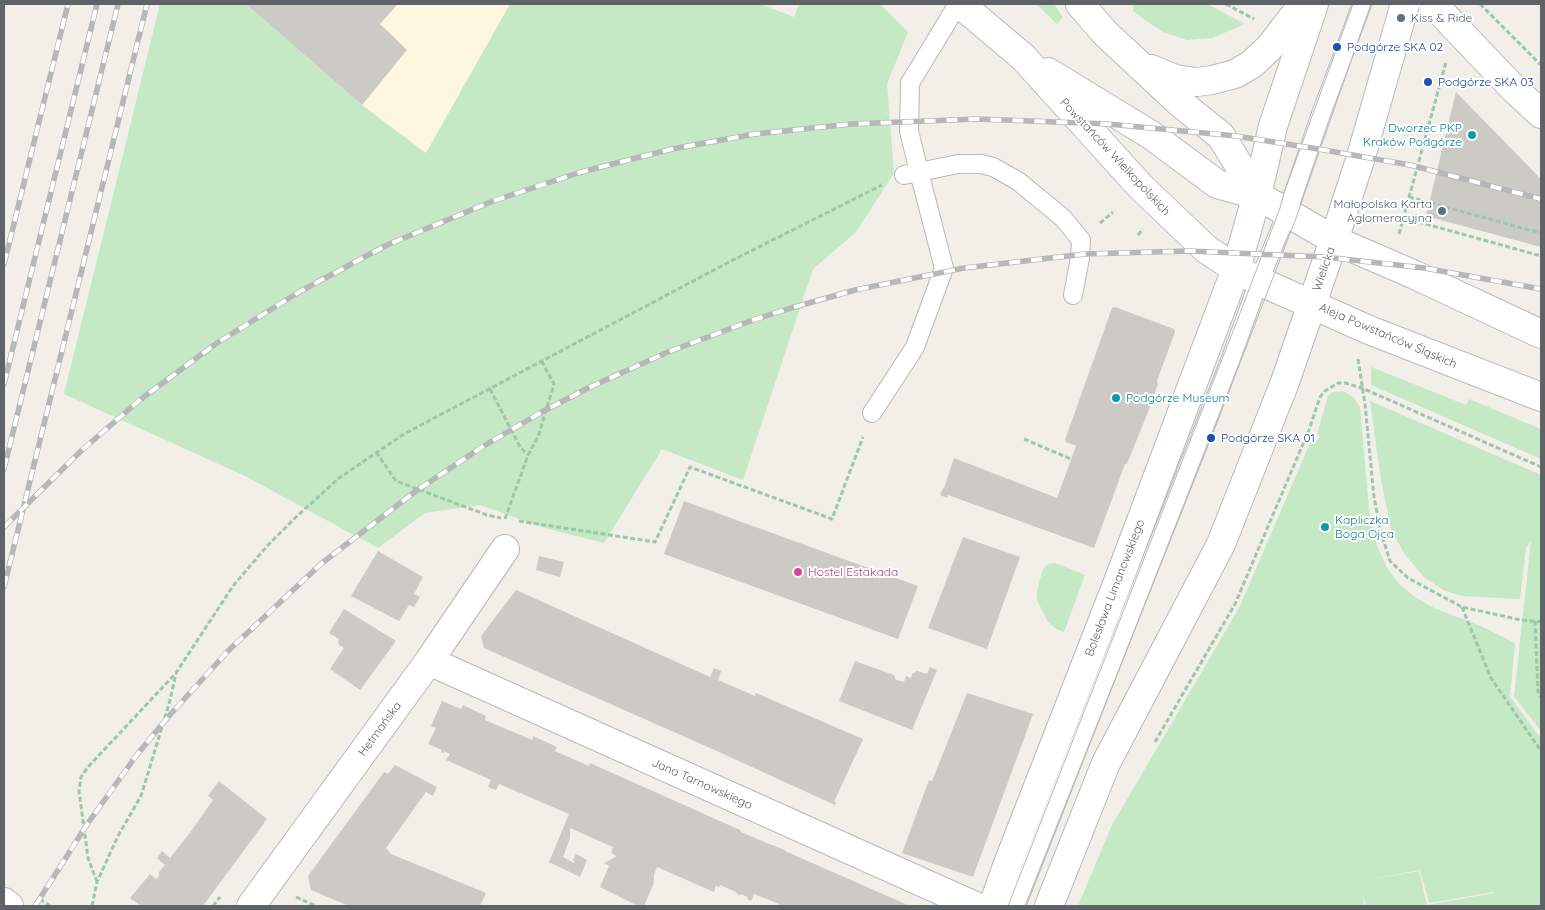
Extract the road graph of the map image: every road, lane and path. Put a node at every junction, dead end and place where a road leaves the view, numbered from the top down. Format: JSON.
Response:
{"nodes":[{"id":1,"x":959,"y":4,"type":"edge"},
{"id":2,"x":1080,"y":4,"type":"edge"},
{"id":3,"x":1226,"y":4,"type":"edge"},
{"id":4,"x":1303,"y":4,"type":"edge"},
{"id":5,"x":1314,"y":4,"type":"edge"},
{"id":6,"x":1362,"y":4,"type":"edge"},
{"id":7,"x":1405,"y":4,"type":"edge"},
{"id":8,"x":1433,"y":4,"type":"edge"},
{"id":9,"x":1480,"y":4,"type":"edge"},
{"id":10,"x":1249,"y":16,"type":"dead end"},
{"id":11,"x":1023,"y":57,"type":"junction"},
{"id":12,"x":1136,"y":60,"type":"junction"},
{"id":13,"x":1446,"y":61,"type":"dead end"},
{"id":14,"x":1541,"y":65,"type":"edge"},
{"id":15,"x":1541,"y":114,"type":"edge"},
{"id":16,"x":912,"y":173,"type":"junction"},
{"id":17,"x":1258,"y":195,"type":"junction"},
{"id":18,"x":1409,"y":198,"type":"junction"},
{"id":19,"x":1113,"y":212,"type":"dead end"},
{"id":20,"x":1287,"y":213,"type":"junction"},
{"id":21,"x":1404,"y":218,"type":"junction"},
{"id":22,"x":1097,"y":226,"type":"dead end"},
{"id":23,"x":1541,"y":233,"type":"edge"},
{"id":24,"x":1399,"y":236,"type":"dead end"},
{"id":25,"x":1334,"y":240,"type":"junction"},
{"id":26,"x":1541,"y":256,"type":"edge"},
{"id":27,"x":1248,"y":275,"type":"junction"},
{"id":28,"x":1073,"y":295,"type":"dead end"},
{"id":29,"x":1312,"y":304,"type":"junction"},
{"id":30,"x":1541,"y":334,"type":"edge"},
{"id":31,"x":1358,"y":359,"type":"dead end"},
{"id":32,"x":542,"y":362,"type":"junction"},
{"id":33,"x":1362,"y":388,"type":"junction"},
{"id":34,"x":490,"y":389,"type":"junction"},
{"id":35,"x":1541,"y":397,"type":"edge"},
{"id":36,"x":872,"y":413,"type":"joint"},
{"id":37,"x":1309,"y":430,"type":"dead end"},
{"id":38,"x":1024,"y":440,"type":"dead end"},
{"id":39,"x":376,"y":452,"type":"junction"},
{"id":40,"x":528,"y":455,"type":"junction"},
{"id":41,"x":1071,"y":459,"type":"dead end"},
{"id":42,"x":1541,"y":466,"type":"edge"},
{"id":43,"x":505,"y":518,"type":"junction"},
{"id":44,"x":504,"y":538,"type":"joint"},
{"id":45,"x":1462,"y":607,"type":"junction"},
{"id":46,"x":1535,"y":621,"type":"junction"},
{"id":47,"x":1541,"y":622,"type":"edge"},
{"id":48,"x":1536,"y":660,"type":"junction"},
{"id":49,"x":429,"y":661,"type":"junction"},
{"id":50,"x":1541,"y":662,"type":"edge"},
{"id":51,"x":176,"y":673,"type":"junction"},
{"id":52,"x":1541,"y":697,"type":"edge"},
{"id":53,"x":1541,"y":751,"type":"edge"},
{"id":54,"x":97,"y":882,"type":"junction"},
{"id":55,"x":293,"y":895,"type":"dead end"},
{"id":56,"x":4,"y":902,"type":"edge"},
{"id":57,"x":258,"y":904,"type":"edge"},
{"id":58,"x":9,"y":906,"type":"edge"},
{"id":59,"x":92,"y":906,"type":"edge"},
{"id":60,"x":316,"y":906,"type":"edge"},
{"id":61,"x":975,"y":906,"type":"edge"},
{"id":62,"x":993,"y":906,"type":"edge"},
{"id":63,"x":1016,"y":906,"type":"edge"},
{"id":64,"x":1050,"y":906,"type":"edge"}],
"edges":[{"from":1,"to":11,"type":"street","name":"Powstańców Wielkopolskich"},
{"from":1,"to":16,"type":"lane"},
{"from":2,"to":12,"type":"street","name":"Powstańców Wielkopolskich"},
{"from":3,"to":10,"type":"path"},
{"from":4,"to":12,"type":"street","name":"Powstańców Wielkopolskich"},
{"from":5,"to":17,"type":"street"},
{"from":6,"to":20,"type":"lane"},
{"from":7,"to":25,"type":"street","name":"Wielicka"},
{"from":8,"to":15,"type":"street","bridge":true},
{"from":9,"to":14,"type":"path"},
{"from":11,"to":17,"type":"street","name":"Powstańców Wielkopolskich"},
{"from":11,"to":27,"type":"street","name":"Powstańców Wielkopolskich"},
{"from":12,"to":17,"type":"street","name":"Powstańców Wielkopolskich"},
{"from":13,"to":18,"type":"path"},
{"from":16,"to":28,"type":"lane"},
{"from":16,"to":32,"type":"path"},
{"from":16,"to":36,"type":"lane"},
{"from":17,"to":20,"type":"street","name":"Powstańców Wielkopolskich"},
{"from":17,"to":27,"type":"street"},
{"from":18,"to":21,"type":"path"},
{"from":18,"to":23,"type":"path"},
{"from":19,"to":22,"type":"path"},
{"from":20,"to":25,"type":"street","name":"Powstańców Wielkopolskich"},
{"from":20,"to":27,"type":"lane"},
{"from":21,"to":24,"type":"path"},
{"from":21,"to":26,"type":"path"},
{"from":25,"to":29,"type":"street","name":"Wielicka"},
{"from":25,"to":30,"type":"street"},
{"from":27,"to":29,"type":"street","name":"Aleja Powstańców Śląskich"},
{"from":27,"to":62,"type":"street","name":"Bolesława Limanowskiego"},
{"from":27,"to":63,"type":"lane"},
{"from":29,"to":35,"type":"street","name":"Aleja Powstańców Śląskich"},
{"from":29,"to":64,"type":"street"},
{"from":31,"to":33,"type":"path"},
{"from":32,"to":34,"type":"path"},
{"from":32,"to":40,"type":"path"},
{"from":33,"to":37,"type":"path"},
{"from":33,"to":42,"type":"path"},
{"from":33,"to":45,"type":"path"},
{"from":34,"to":39,"type":"path"},
{"from":34,"to":40,"type":"path"},
{"from":36,"to":43,"type":"path"},
{"from":38,"to":41,"type":"path"},
{"from":39,"to":43,"type":"path"},
{"from":39,"to":51,"type":"path"},
{"from":40,"to":43,"type":"path"},
{"from":43,"to":44,"type":"path"},
{"from":44,"to":49,"type":"street","name":"Hetmańska"},
{"from":45,"to":46,"type":"path"},
{"from":45,"to":53,"type":"path"},
{"from":46,"to":47,"type":"path"},
{"from":46,"to":48,"type":"path"},
{"from":48,"to":50,"type":"path"},
{"from":48,"to":52,"type":"path"},
{"from":49,"to":57,"type":"street","name":"Hetmańska"},
{"from":49,"to":61,"type":"street","name":"Jana Tarnowskiego"},
{"from":51,"to":54,"type":"path"},
{"from":51,"to":54,"type":"path"},
{"from":54,"to":59,"type":"path"},
{"from":55,"to":60,"type":"path"},
{"from":56,"to":58,"type":"street"}]}
